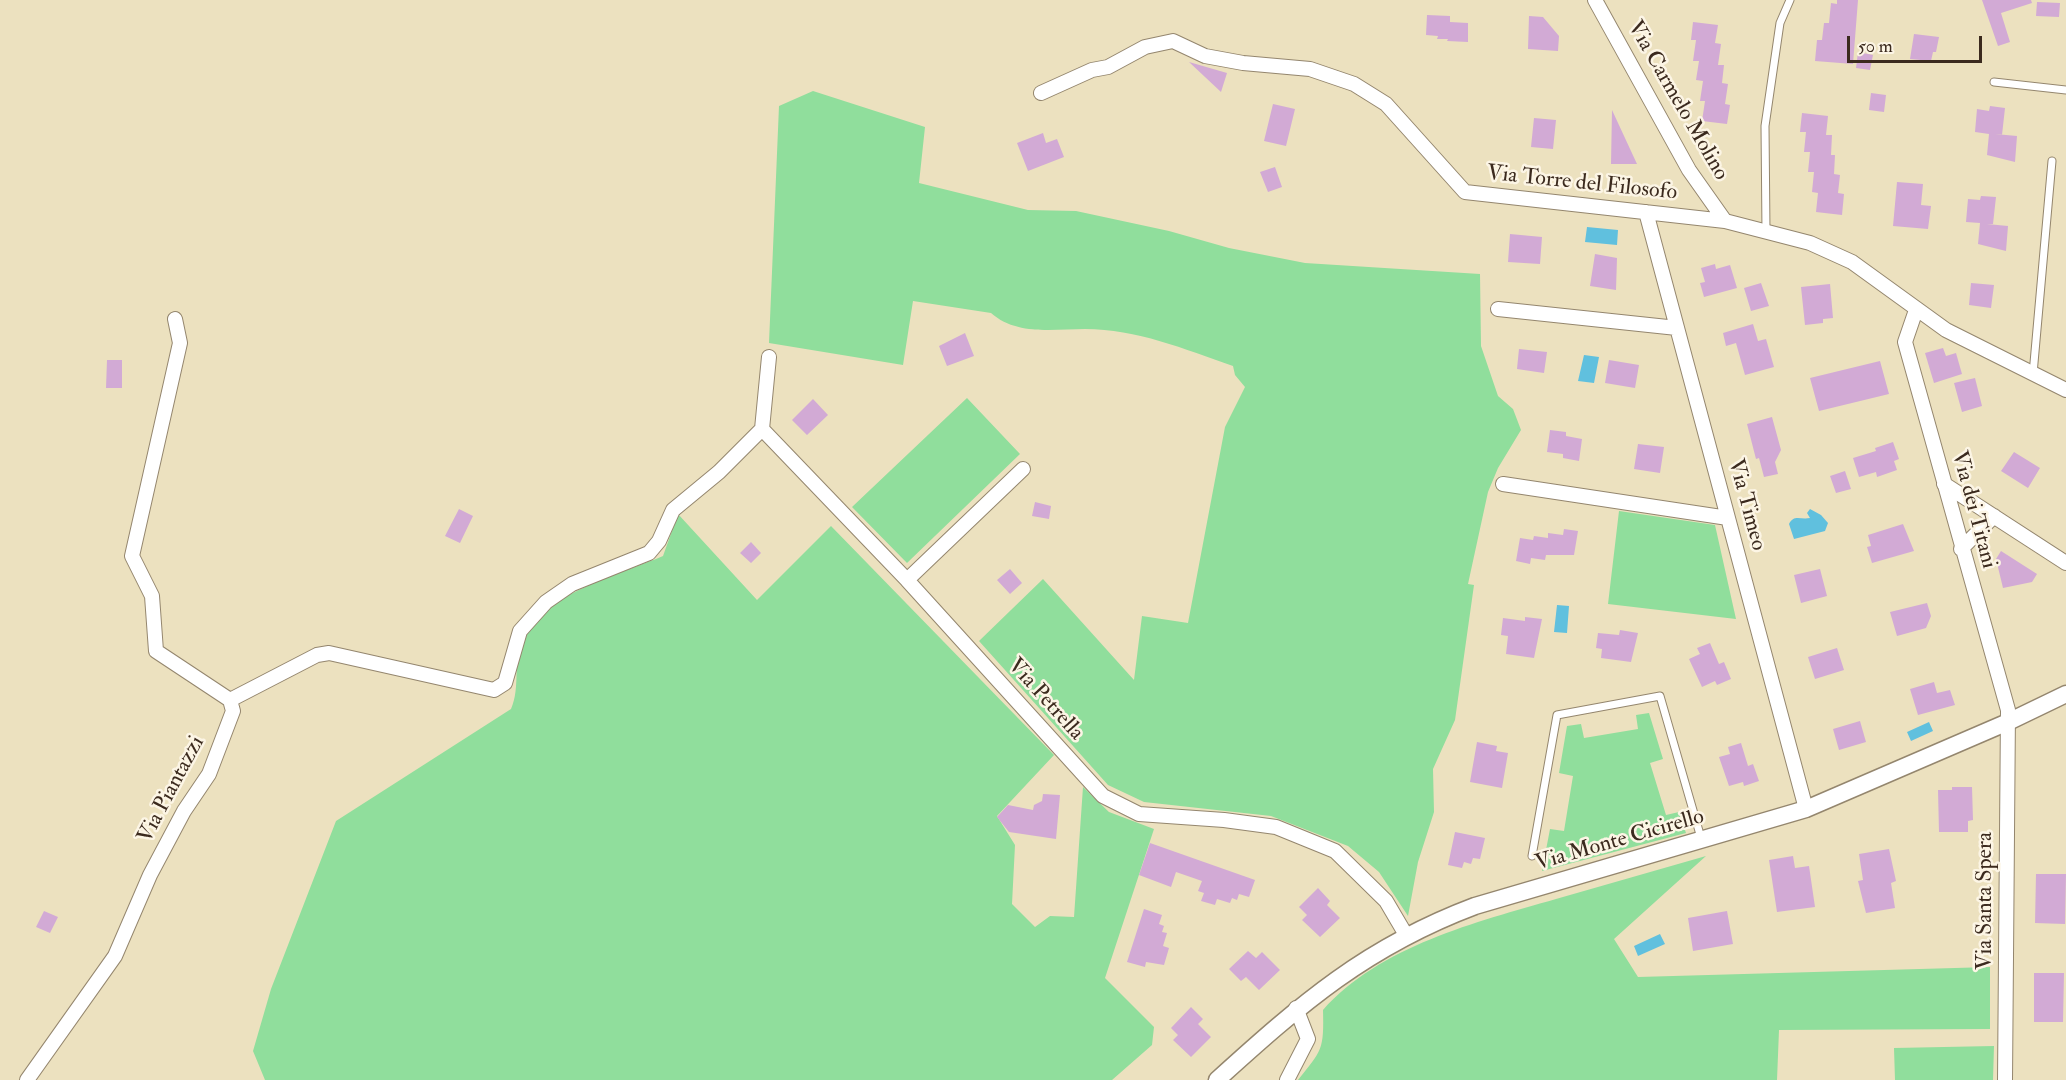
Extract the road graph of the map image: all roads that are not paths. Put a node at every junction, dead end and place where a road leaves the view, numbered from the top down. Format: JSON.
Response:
{"nodes":[{"id":1,"x":1594,"y":0,"type":"edge"},
{"id":2,"x":1790,"y":0,"type":"edge"},
{"id":3,"x":1994,"y":82,"type":"dead end"},
{"id":4,"x":2066,"y":90,"type":"edge"},
{"id":5,"x":1041,"y":93,"type":"dead end"},
{"id":6,"x":2052,"y":160,"type":"dead end"},
{"id":7,"x":1646,"y":212,"type":"junction"},
{"id":8,"x":1725,"y":221,"type":"junction"},
{"id":9,"x":1766,"y":232,"type":"junction"},
{"id":10,"x":1498,"y":309,"type":"dead end"},
{"id":11,"x":1916,"y":310,"type":"junction"},
{"id":12,"x":175,"y":319,"type":"dead end"},
{"id":13,"x":1677,"y":328,"type":"junction"},
{"id":14,"x":769,"y":357,"type":"dead end"},
{"id":15,"x":2033,"y":374,"type":"junction"},
{"id":16,"x":2066,"y":390,"type":"edge"},
{"id":17,"x":762,"y":429,"type":"junction"},
{"id":18,"x":1023,"y":469,"type":"dead end"},
{"id":19,"x":1503,"y":484,"type":"dead end"},
{"id":20,"x":1944,"y":484,"type":"junction"},
{"id":21,"x":1994,"y":516,"type":"junction"},
{"id":22,"x":1728,"y":518,"type":"junction"},
{"id":23,"x":1961,"y":549,"type":"junction"},
{"id":24,"x":2066,"y":563,"type":"edge"},
{"id":25,"x":907,"y":580,"type":"junction"},
{"id":26,"x":2066,"y":694,"type":"edge"},
{"id":27,"x":230,"y":700,"type":"junction"},
{"id":28,"x":2008,"y":722,"type":"junction"},
{"id":29,"x":1806,"y":809,"type":"junction"},
{"id":30,"x":1702,"y":840,"type":"junction"},
{"id":31,"x":1532,"y":856,"type":"dead end"},
{"id":32,"x":1406,"y":935,"type":"junction"},
{"id":33,"x":1296,"y":1008,"type":"junction"},
{"id":34,"x":27,"y":1080,"type":"edge"},
{"id":35,"x":1217,"y":1080,"type":"edge"},
{"id":36,"x":1287,"y":1080,"type":"edge"},
{"id":37,"x":2006,"y":1080,"type":"edge"}],
"edges":[{"from":1,"to":8,"type":"street","name":"Via Carmelo Molino"},
{"from":2,"to":9,"type":"lane"},
{"from":3,"to":4,"type":"lane"},
{"from":5,"to":7,"type":"street","name":"Via Torre del Filosofo"},
{"from":6,"to":15,"type":"lane"},
{"from":7,"to":8,"type":"street","name":"Via Torre del Filosofo"},
{"from":7,"to":13,"type":"street","name":"Via Timeo"},
{"from":8,"to":9,"type":"street","name":"Via Torre del Filosofo"},
{"from":9,"to":11,"type":"street","name":"Via Torre del Filosofo"},
{"from":10,"to":13,"type":"street"},
{"from":11,"to":15,"type":"street","name":"Via Torre del Filosofo"},
{"from":11,"to":20,"type":"street","name":"Via dei Titani"},
{"from":12,"to":27,"type":"street"},
{"from":13,"to":22,"type":"street","name":"Via Timeo"},
{"from":14,"to":17,"type":"street"},
{"from":15,"to":16,"type":"street","name":"Via Torre del Filosofo"},
{"from":17,"to":25,"type":"street","name":"Via Petrella"},
{"from":17,"to":27,"type":"street"},
{"from":18,"to":25,"type":"street"},
{"from":19,"to":22,"type":"street"},
{"from":20,"to":21,"type":"street"},
{"from":20,"to":23,"type":"street","name":"Via dei Titani"},
{"from":21,"to":23,"type":"street"},
{"from":21,"to":24,"type":"street"},
{"from":22,"to":29,"type":"street","name":"Via Timeo"},
{"from":23,"to":28,"type":"street","name":"Via dei Titani"},
{"from":25,"to":32,"type":"street","name":"Via Petrella"},
{"from":26,"to":28,"type":"street","name":"Via Monte Cicirello"},
{"from":27,"to":34,"type":"street","name":"Via Piantazzi"},
{"from":28,"to":29,"type":"street","name":"Via Monte Cicirello"},
{"from":28,"to":37,"type":"street","name":"Via Santa Spera"},
{"from":29,"to":30,"type":"street","name":"Via Monte Cicirello"},
{"from":30,"to":31,"type":"lane"},
{"from":30,"to":32,"type":"street","name":"Via Monte Cicirello"},
{"from":32,"to":33,"type":"street","name":"Via Monte Cicirello"},
{"from":33,"to":35,"type":"street","name":"Via Monte Cicirello"},
{"from":33,"to":36,"type":"street"}]}
